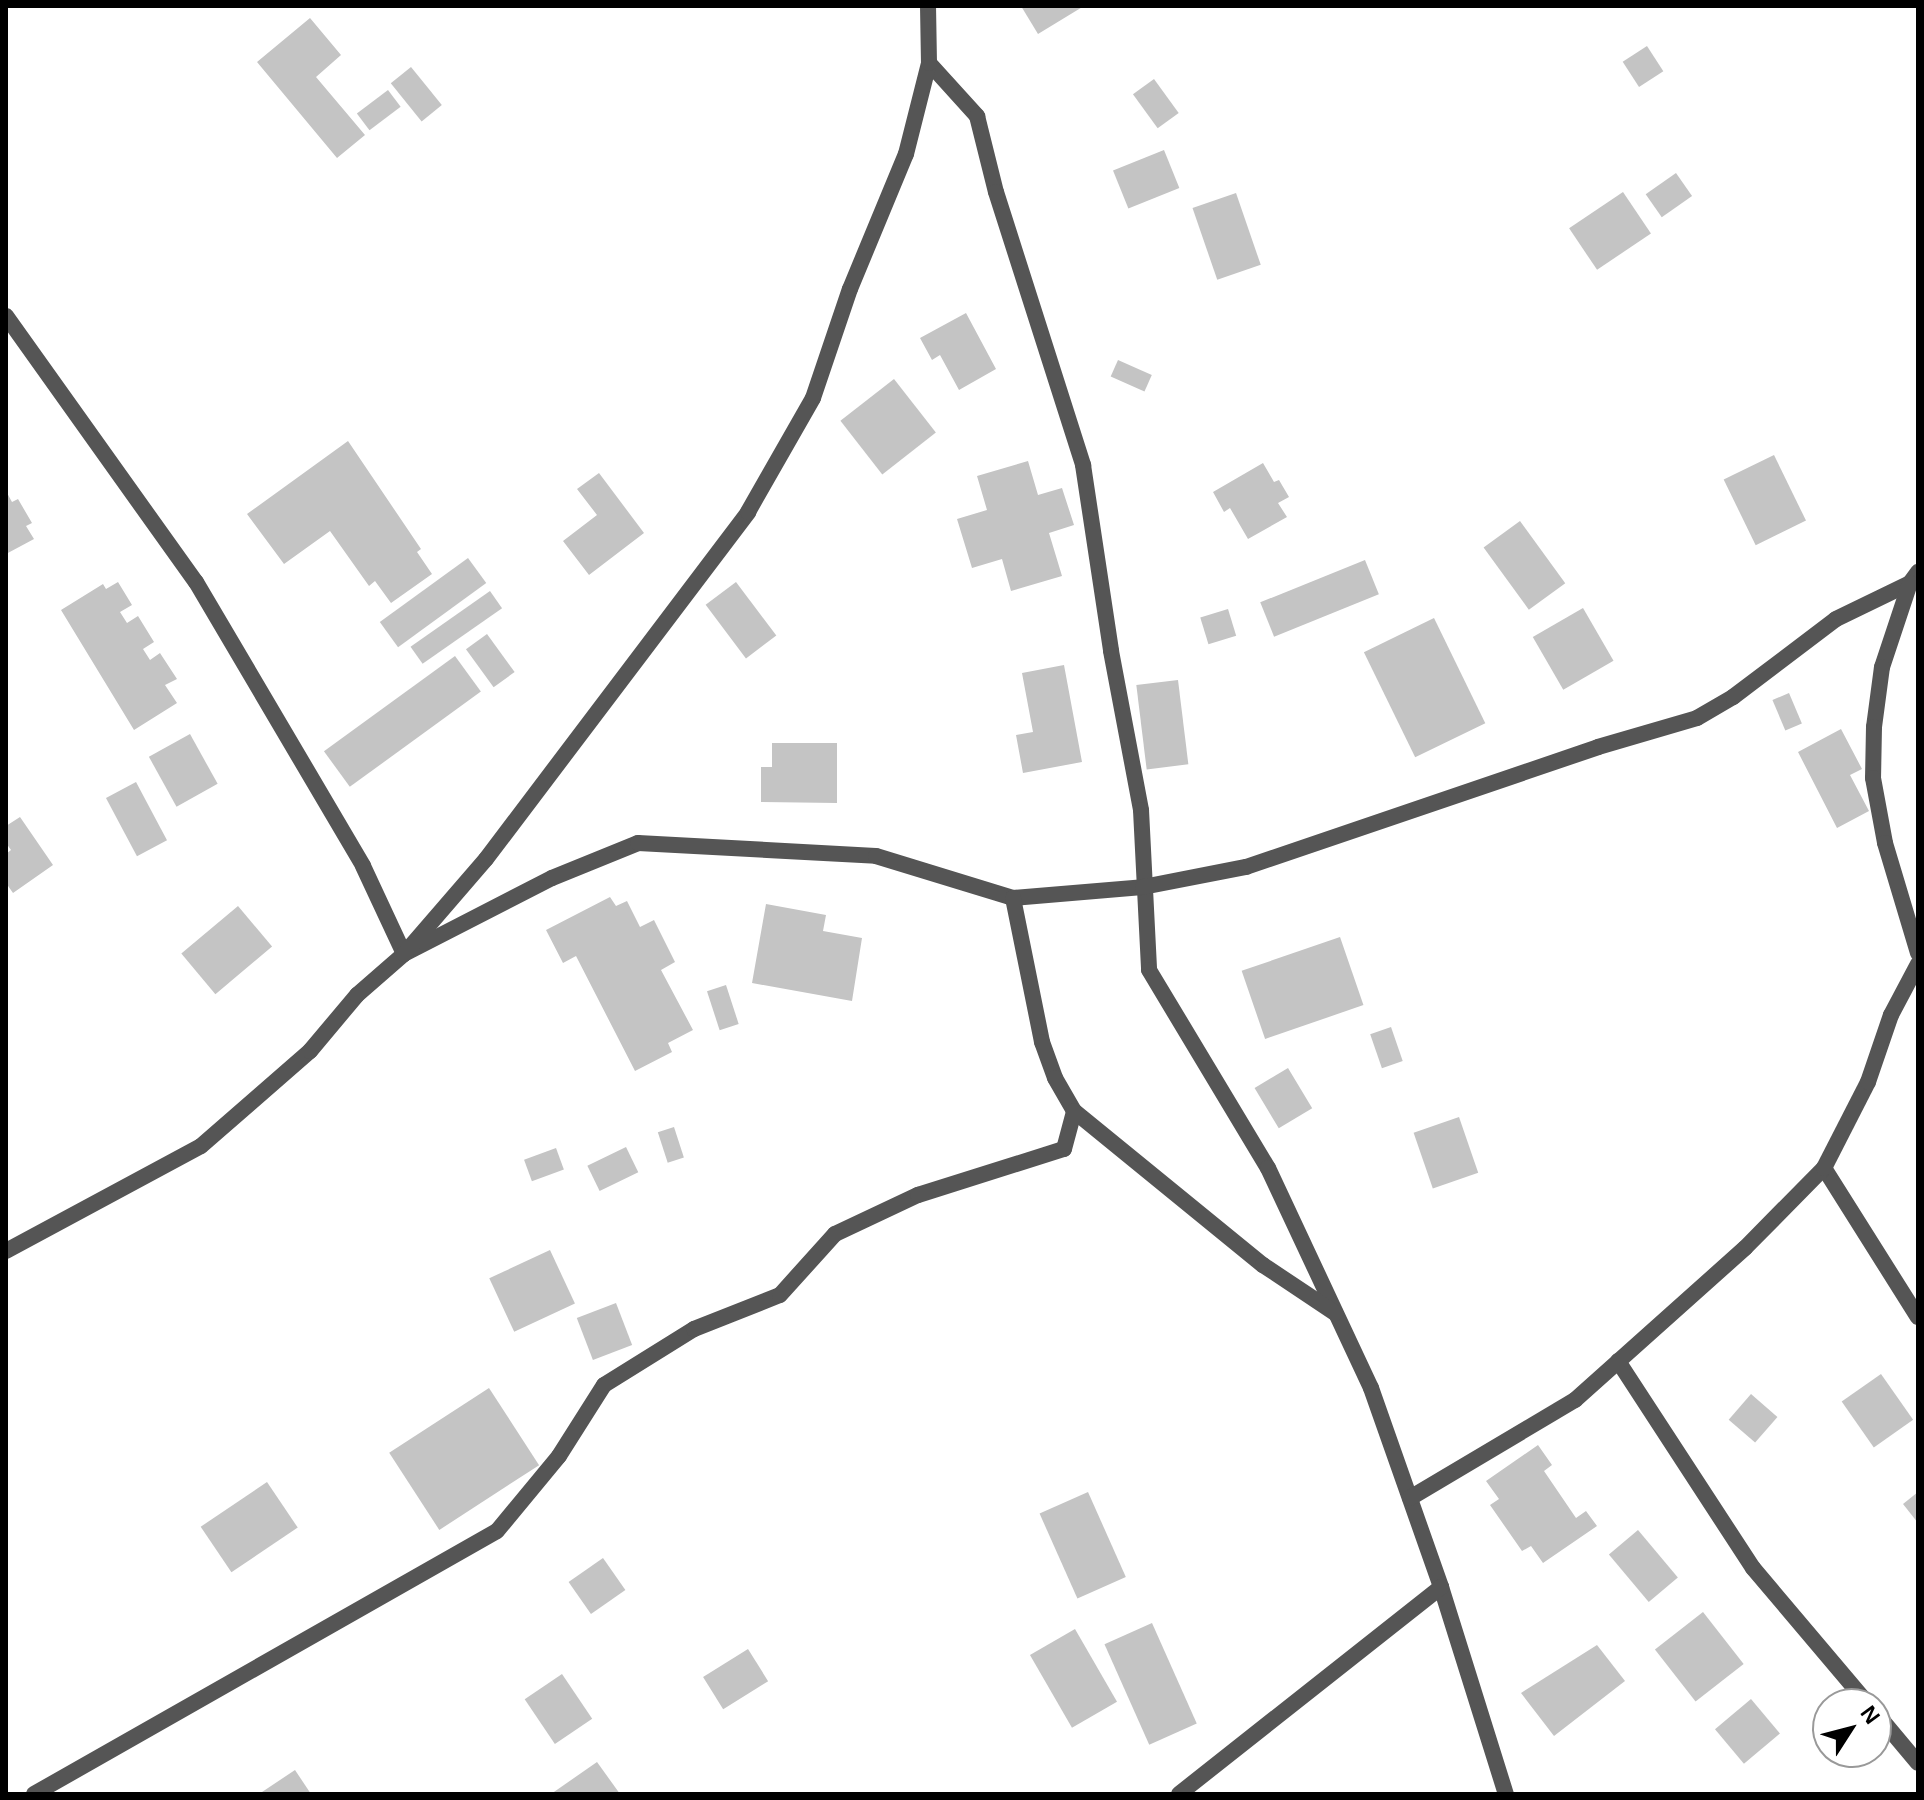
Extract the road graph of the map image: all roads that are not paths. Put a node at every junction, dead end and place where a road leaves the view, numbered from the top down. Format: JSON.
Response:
{"nodes":[{"id":1,"x":928,"y":6,"type":"edge"},
{"id":2,"x":929,"y":63,"type":"junction"},
{"id":3,"x":6,"y":316,"type":"edge"},
{"id":4,"x":1914,"y":578,"type":"edge"},
{"id":5,"x":1143,"y":887,"type":"junction"},
{"id":6,"x":1013,"y":898,"type":"junction"},
{"id":7,"x":1918,"y":953,"type":"edge"},
{"id":8,"x":404,"y":954,"type":"junction"},
{"id":9,"x":1918,"y":964,"type":"edge"},
{"id":10,"x":1074,"y":1111,"type":"junction"},
{"id":11,"x":1824,"y":1168,"type":"junction"},
{"id":12,"x":6,"y":1251,"type":"edge"},
{"id":13,"x":1337,"y":1314,"type":"junction"},
{"id":14,"x":1918,"y":1317,"type":"edge"},
{"id":15,"x":1618,"y":1361,"type":"junction"},
{"id":16,"x":1410,"y":1498,"type":"junction"},
{"id":17,"x":1441,"y":1587,"type":"junction"},
{"id":18,"x":1854,"y":1688,"type":"edge"},
{"id":19,"x":1892,"y":1732,"type":"edge"},
{"id":20,"x":1918,"y":1763,"type":"edge"},
{"id":21,"x":34,"y":1794,"type":"edge"},
{"id":22,"x":1179,"y":1794,"type":"edge"},
{"id":23,"x":1506,"y":1794,"type":"edge"}],
"edges":[{"from":1,"to":2,"type":"street"},
{"from":2,"to":5,"type":"street"},
{"from":2,"to":8,"type":"street"},
{"from":3,"to":8,"type":"street"},
{"from":4,"to":5,"type":"street"},
{"from":4,"to":7,"type":"street"},
{"from":5,"to":6,"type":"street"},
{"from":5,"to":13,"type":"street"},
{"from":6,"to":8,"type":"street"},
{"from":6,"to":10,"type":"street"},
{"from":8,"to":12,"type":"street"},
{"from":9,"to":11,"type":"street"},
{"from":10,"to":13,"type":"street"},
{"from":10,"to":21,"type":"street"},
{"from":11,"to":14,"type":"street"},
{"from":11,"to":15,"type":"street"},
{"from":13,"to":16,"type":"street"},
{"from":15,"to":16,"type":"street"},
{"from":15,"to":18,"type":"street"},
{"from":16,"to":17,"type":"street"},
{"from":17,"to":22,"type":"street"},
{"from":17,"to":23,"type":"street"},
{"from":19,"to":20,"type":"street"}]}
